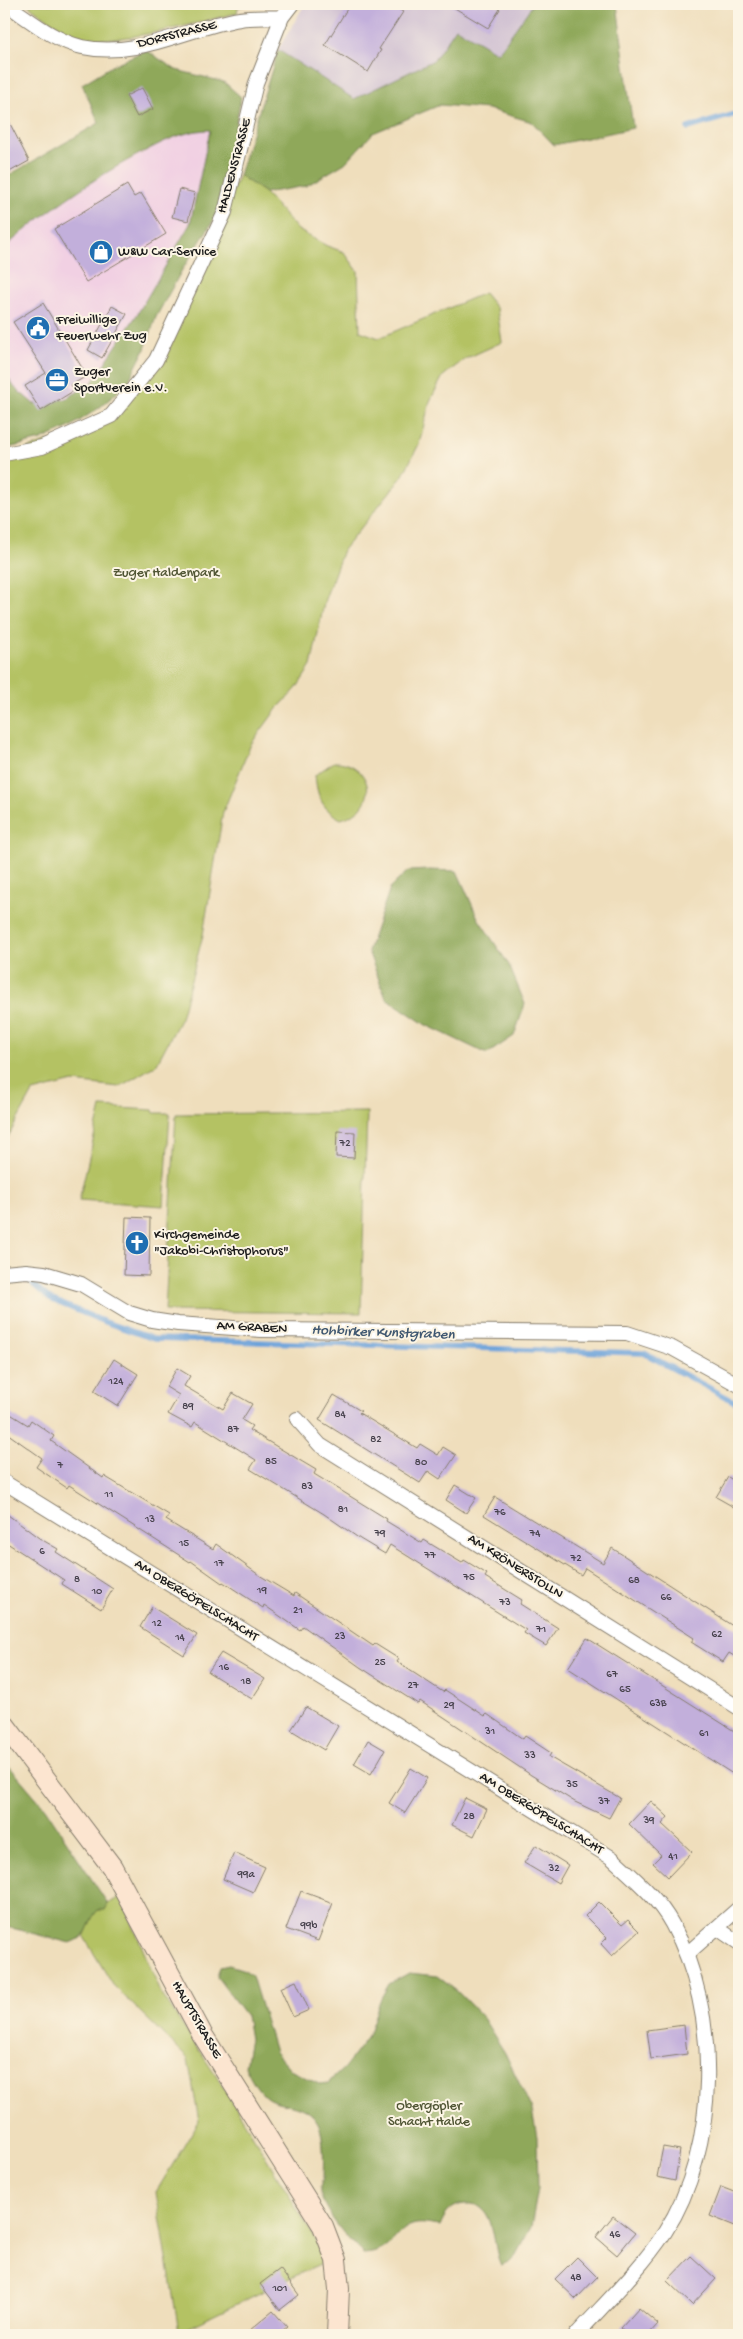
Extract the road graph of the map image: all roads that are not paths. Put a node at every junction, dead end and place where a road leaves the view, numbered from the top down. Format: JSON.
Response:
{"nodes":[{"id":1,"x":6,"y":4,"type":"edge"},
{"id":2,"x":292,"y":4,"type":"edge"},
{"id":3,"x":282,"y":17,"type":"junction"},
{"id":4,"x":4,"y":454,"type":"edge"},
{"id":5,"x":4,"y":1273,"type":"edge"},
{"id":6,"x":739,"y":1385,"type":"edge"},
{"id":7,"x":297,"y":1419,"type":"dead end"},
{"id":8,"x":4,"y":1482,"type":"edge"},
{"id":9,"x":739,"y":1708,"type":"edge"},
{"id":10,"x":4,"y":1724,"type":"edge"},
{"id":11,"x":739,"y":1908,"type":"edge"},
{"id":12,"x":717,"y":1928,"type":"junction"},
{"id":13,"x":739,"y":1944,"type":"edge"},
{"id":14,"x":687,"y":1954,"type":"junction"},
{"id":15,"x":337,"y":2335,"type":"edge"},
{"id":16,"x":576,"y":2335,"type":"edge"}],
"edges":[{"from":1,"to":3,"type":"street","name":"DORFSTRASSE"},
{"from":2,"to":3,"type":"street"},
{"from":3,"to":4,"type":"street","name":"HALDENSTRASSE"},
{"from":5,"to":6,"type":"street","name":"AM GRABEN"},
{"from":7,"to":9,"type":"street","name":"AM KRÖNERSTOLLN"},
{"from":8,"to":14,"type":"street","name":"AM OBERGÖPELSCHACHT"},
{"from":10,"to":15,"type":"street","name":"HAUPTSTRASSE"},
{"from":11,"to":12,"type":"street"},
{"from":12,"to":13,"type":"street"},
{"from":12,"to":14,"type":"street"},
{"from":14,"to":16,"type":"street","name":"AM OBERGÖPELSCHACHT"}]}
